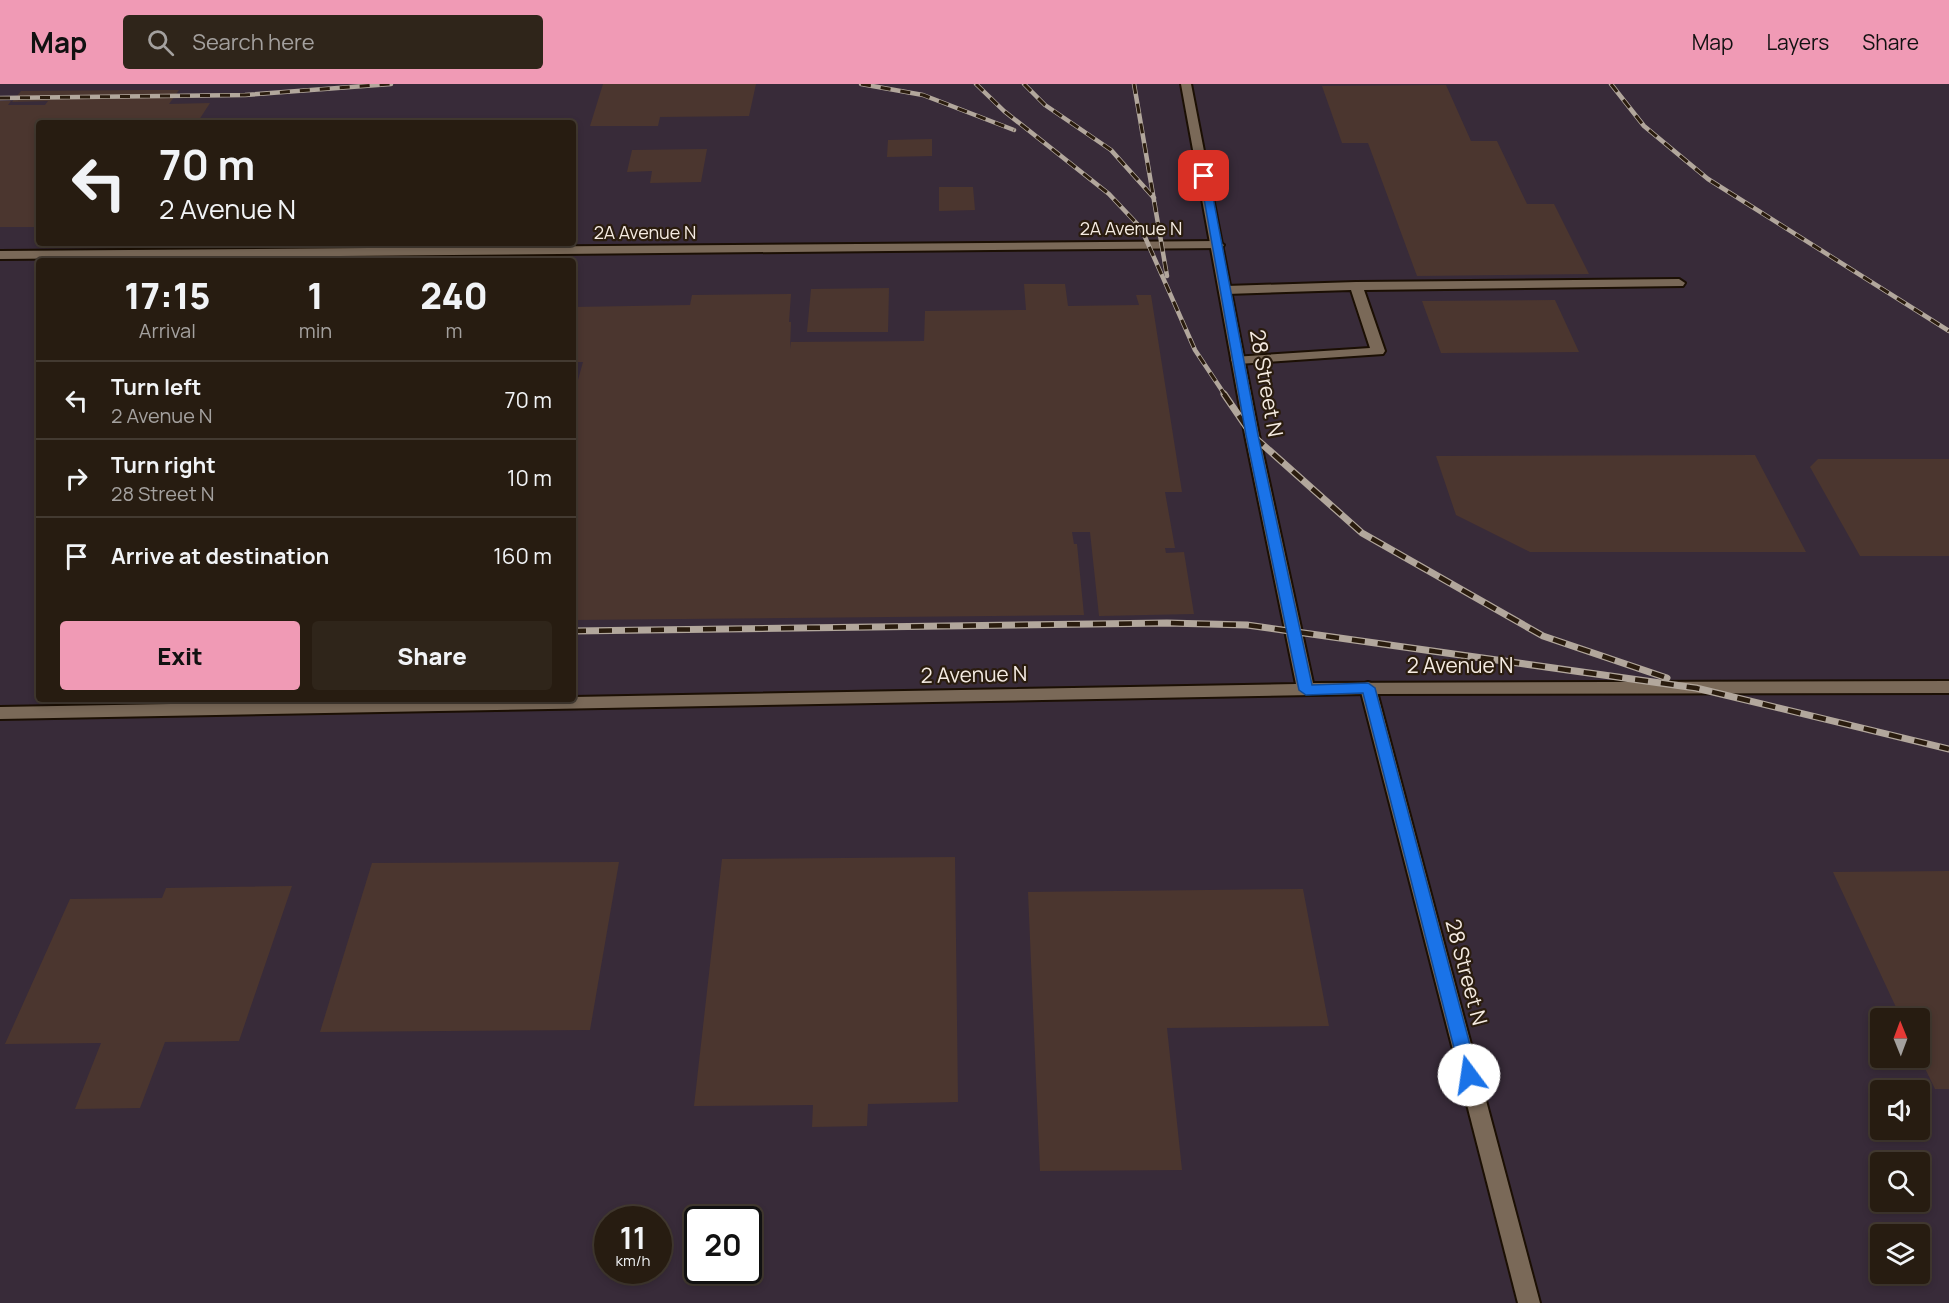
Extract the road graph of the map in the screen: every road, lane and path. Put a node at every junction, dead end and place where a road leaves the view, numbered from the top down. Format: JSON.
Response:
{"nodes":[{"id":1,"x":1186,"y":84,"type":"edge"},
{"id":2,"x":1218,"y":245,"type":"junction"},
{"id":3,"x":0,"y":255,"type":"edge"},
{"id":4,"x":1678,"y":283,"type":"dead end"},
{"id":5,"x":1356,"y":286,"type":"junction"},
{"id":6,"x":1226,"y":290,"type":"junction"},
{"id":7,"x":1238,"y":360,"type":"junction"},
{"id":8,"x":1949,"y":687,"type":"edge"},
{"id":9,"x":1368,"y":688,"type":"junction"},
{"id":10,"x":1306,"y":690,"type":"junction"},
{"id":11,"x":0,"y":713,"type":"edge"},
{"id":12,"x":1529,"y":1303,"type":"edge"}],
"edges":[{"from":1,"to":2,"type":"street","name":"28 Street N"},
{"from":2,"to":3,"type":"street","name":"2A Avenue N"},
{"from":2,"to":6,"type":"street","name":"28 Street N"},
{"from":4,"to":5,"type":"street"},
{"from":5,"to":6,"type":"street"},
{"from":5,"to":7,"type":"street"},
{"from":6,"to":7,"type":"street","name":"28 Street N"},
{"from":7,"to":10,"type":"street","name":"28 Street N"},
{"from":8,"to":9,"type":"street","name":"2 Avenue N"},
{"from":9,"to":10,"type":"street","name":"2 Avenue N"},
{"from":9,"to":12,"type":"street","name":"28 Street N"},
{"from":10,"to":11,"type":"street","name":"2 Avenue N"}]}
